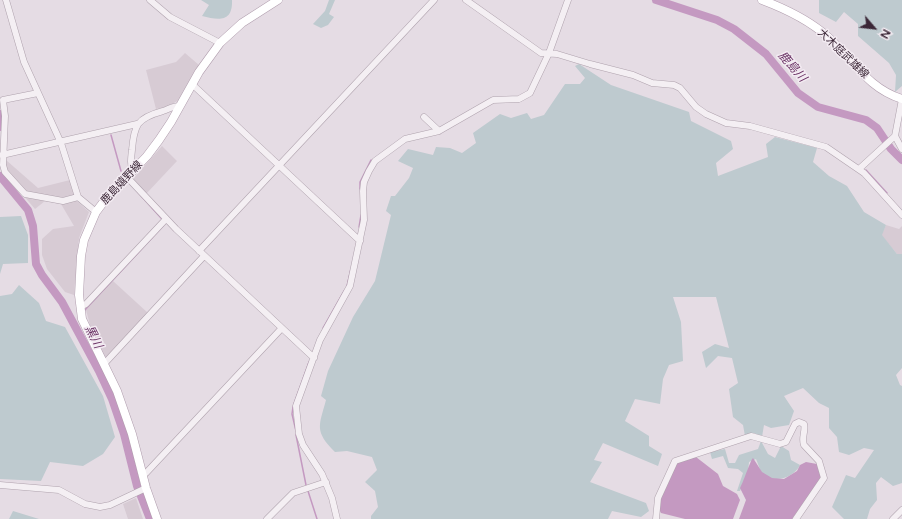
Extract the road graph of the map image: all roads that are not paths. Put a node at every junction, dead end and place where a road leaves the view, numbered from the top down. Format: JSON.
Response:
{"nodes":[{"id":1,"x":6,"y":0,"type":"edge"},
{"id":2,"x":150,"y":0,"type":"edge"},
{"id":3,"x":278,"y":0,"type":"edge"},
{"id":4,"x":434,"y":0,"type":"edge"},
{"id":5,"x":466,"y":0,"type":"edge"},
{"id":6,"x":568,"y":0,"type":"edge"},
{"id":7,"x":762,"y":0,"type":"edge"},
{"id":8,"x":220,"y":44,"type":"junction"},
{"id":9,"x":549,"y":53,"type":"junction"},
{"id":10,"x":192,"y":85,"type":"junction"},
{"id":11,"x":38,"y":93,"type":"junction"},
{"id":12,"x":902,"y":99,"type":"edge"},
{"id":13,"x":180,"y":106,"type":"junction"},
{"id":14,"x":424,"y":117,"type":"dead end"},
{"id":15,"x":136,"y":124,"type":"junction"},
{"id":16,"x":439,"y":131,"type":"junction"},
{"id":17,"x":894,"y":137,"type":"junction"},
{"id":18,"x":61,"y":143,"type":"junction"},
{"id":19,"x":902,"y":149,"type":"edge"},
{"id":20,"x":2,"y":156,"type":"junction"},
{"id":21,"x":1,"y":166,"type":"edge"},
{"id":22,"x":278,"y":166,"type":"junction"},
{"id":23,"x":859,"y":169,"type":"junction"},
{"id":24,"x":130,"y":174,"type":"junction"},
{"id":25,"x":78,"y":197,"type":"junction"},
{"id":26,"x":96,"y":212,"type":"junction"},
{"id":27,"x":902,"y":216,"type":"edge"},
{"id":28,"x":166,"y":219,"type":"junction"},
{"id":29,"x":360,"y":241,"type":"junction"},
{"id":30,"x":199,"y":250,"type":"junction"},
{"id":31,"x":204,"y":256,"type":"junction"},
{"id":32,"x":80,"y":307,"type":"junction"},
{"id":33,"x":281,"y":329,"type":"junction"},
{"id":34,"x":314,"y":358,"type":"junction"},
{"id":35,"x":104,"y":364,"type":"junction"},
{"id":36,"x":142,"y":474,"type":"junction"},
{"id":37,"x":326,"y":482,"type":"junction"},
{"id":38,"x":0,"y":485,"type":"edge"},
{"id":39,"x":146,"y":488,"type":"junction"},
{"id":40,"x":902,"y":510,"type":"edge"},
{"id":41,"x":157,"y":519,"type":"edge"},
{"id":42,"x":267,"y":519,"type":"edge"},
{"id":43,"x":336,"y":519,"type":"edge"},
{"id":44,"x":656,"y":519,"type":"edge"},
{"id":45,"x":796,"y":519,"type":"edge"},
{"id":46,"x":893,"y":519,"type":"edge"}],
"edges":[{"from":1,"to":11,"type":"street"},
{"from":2,"to":8,"type":"street"},
{"from":3,"to":8,"type":"main road","name":"鹿島嬉野線"},
{"from":4,"to":22,"type":"street"},
{"from":5,"to":9,"type":"street"},
{"from":6,"to":9,"type":"street"},
{"from":7,"to":12,"type":"main road","name":"大木庭武雄線"},
{"from":8,"to":10,"type":"main road","name":"鹿島嬉野線"},
{"from":9,"to":16,"type":"street"},
{"from":9,"to":23,"type":"street"},
{"from":10,"to":13,"type":"main road","name":"鹿島嬉野線"},
{"from":10,"to":22,"type":"street"},
{"from":11,"to":18,"type":"street"},
{"from":11,"to":20,"type":"street"},
{"from":12,"to":17,"type":"street"},
{"from":13,"to":15,"type":"street"},
{"from":13,"to":24,"type":"main road","name":"鹿島嬉野線"},
{"from":14,"to":16,"type":"street"},
{"from":15,"to":18,"type":"street"},
{"from":15,"to":24,"type":"street"},
{"from":16,"to":29,"type":"street"},
{"from":17,"to":19,"type":"street"},
{"from":17,"to":23,"type":"street"},
{"from":18,"to":20,"type":"street"},
{"from":18,"to":25,"type":"street"},
{"from":20,"to":21,"type":"street"},
{"from":21,"to":25,"type":"street"},
{"from":22,"to":29,"type":"street"},
{"from":22,"to":30,"type":"street"},
{"from":23,"to":27,"type":"street"},
{"from":24,"to":26,"type":"main road","name":"鹿島嬉野線"},
{"from":24,"to":28,"type":"street"},
{"from":25,"to":26,"type":"street"},
{"from":26,"to":32,"type":"main road","name":"鹿島嬉野線"},
{"from":28,"to":30,"type":"street"},
{"from":28,"to":32,"type":"street"},
{"from":29,"to":34,"type":"street"},
{"from":30,"to":31,"type":"street"},
{"from":31,"to":33,"type":"street"},
{"from":31,"to":35,"type":"street"},
{"from":32,"to":35,"type":"main road","name":"鹿島嬉野線"},
{"from":33,"to":34,"type":"street"},
{"from":33,"to":36,"type":"street"},
{"from":34,"to":37,"type":"street"},
{"from":35,"to":36,"type":"main road","name":"鹿島嬉野線"},
{"from":36,"to":39,"type":"main road","name":"鹿島嬉野線"},
{"from":37,"to":42,"type":"street"},
{"from":37,"to":43,"type":"street"},
{"from":38,"to":39,"type":"street"},
{"from":39,"to":41,"type":"main road","name":"鹿島嬉野線"},
{"from":40,"to":46,"type":"street"},
{"from":44,"to":45,"type":"street"}]}
